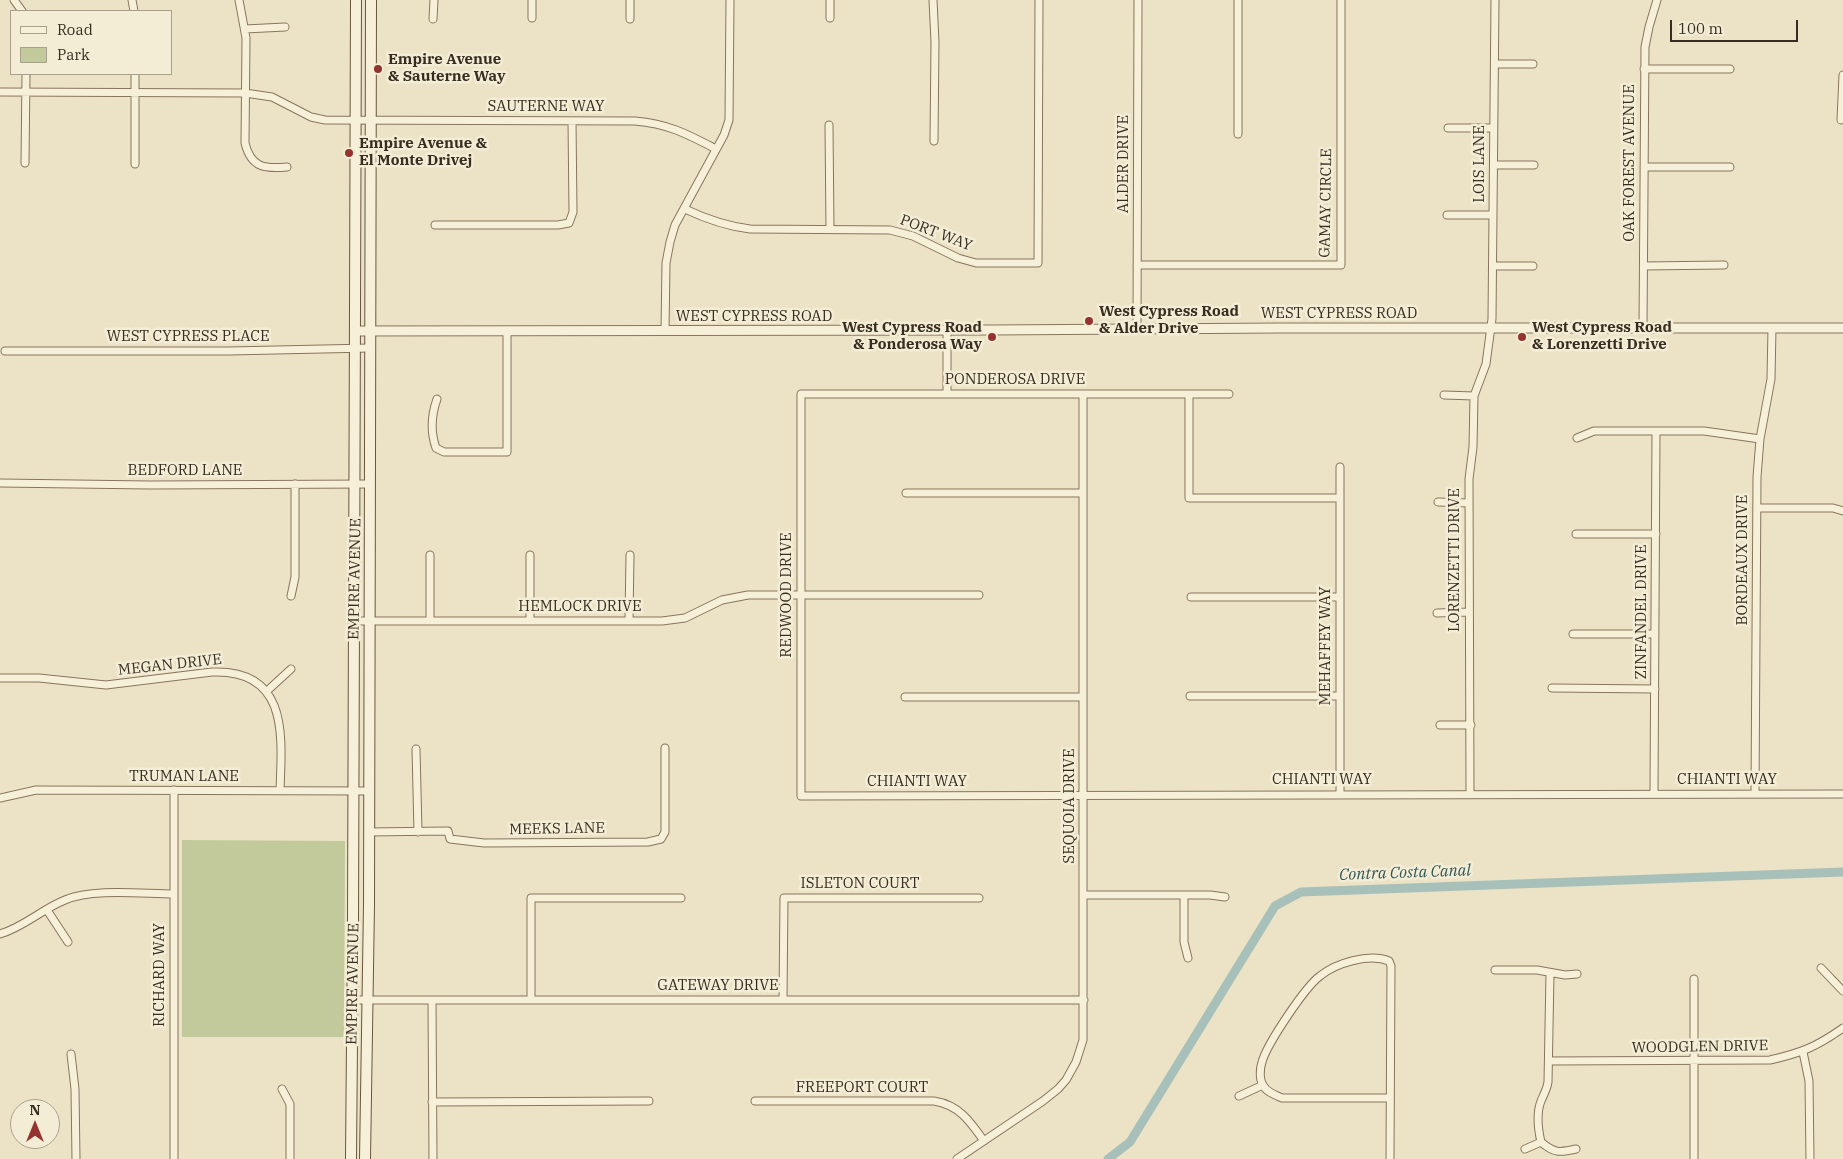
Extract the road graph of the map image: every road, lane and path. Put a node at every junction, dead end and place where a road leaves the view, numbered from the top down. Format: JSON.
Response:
{"nodes":[{"id":1,"x":239,"y":0,"type":"edge"},
{"id":2,"x":356,"y":0,"type":"edge"},
{"id":3,"x":371,"y":0,"type":"edge"},
{"id":4,"x":434,"y":0,"type":"edge"},
{"id":5,"x":532,"y":0,"type":"edge"},
{"id":6,"x":630,"y":0,"type":"edge"},
{"id":7,"x":730,"y":0,"type":"edge"},
{"id":8,"x":830,"y":0,"type":"edge"},
{"id":9,"x":932,"y":0,"type":"edge"},
{"id":10,"x":1039,"y":0,"type":"edge"},
{"id":11,"x":1138,"y":0,"type":"edge"},
{"id":12,"x":1238,"y":0,"type":"edge"},
{"id":13,"x":1341,"y":0,"type":"edge"},
{"id":14,"x":1495,"y":0,"type":"edge"},
{"id":15,"x":1657,"y":0,"type":"edge"},
{"id":16,"x":532,"y":18,"type":"dead end"},
{"id":17,"x":830,"y":18,"type":"dead end"},
{"id":18,"x":434,"y":19,"type":"dead end"},
{"id":19,"x":630,"y":19,"type":"dead end"},
{"id":20,"x":285,"y":27,"type":"dead end"},
{"id":21,"x":245,"y":30,"type":"junction"},
{"id":22,"x":1495,"y":64,"type":"junction"},
{"id":23,"x":1533,"y":64,"type":"dead end"},
{"id":24,"x":1644,"y":69,"type":"junction"},
{"id":25,"x":1730,"y":69,"type":"dead end"},
{"id":26,"x":26,"y":75,"type":"edge"},
{"id":27,"x":135,"y":75,"type":"edge"},
{"id":28,"x":1843,"y":75,"type":"edge"},
{"id":29,"x":0,"y":92,"type":"edge"},
{"id":30,"x":26,"y":92,"type":"junction"},
{"id":31,"x":135,"y":93,"type":"junction"},
{"id":32,"x":245,"y":93,"type":"junction"},
{"id":33,"x":1841,"y":120,"type":"dead end"},
{"id":34,"x":355,"y":121,"type":"junction"},
{"id":35,"x":370,"y":121,"type":"junction"},
{"id":36,"x":572,"y":121,"type":"junction"},
{"id":37,"x":829,"y":125,"type":"dead end"},
{"id":38,"x":1448,"y":128,"type":"dead end"},
{"id":39,"x":1493,"y":128,"type":"junction"},
{"id":40,"x":1238,"y":134,"type":"dead end"},
{"id":41,"x":934,"y":141,"type":"dead end"},
{"id":42,"x":716,"y":149,"type":"junction"},
{"id":43,"x":26,"y":163,"type":"dead end"},
{"id":44,"x":135,"y":164,"type":"dead end"},
{"id":45,"x":1494,"y":165,"type":"junction"},
{"id":46,"x":1534,"y":165,"type":"dead end"},
{"id":47,"x":287,"y":167,"type":"dead end"},
{"id":48,"x":1644,"y":167,"type":"junction"},
{"id":49,"x":1730,"y":167,"type":"dead end"},
{"id":50,"x":685,"y":209,"type":"junction"},
{"id":51,"x":1447,"y":215,"type":"dead end"},
{"id":52,"x":1493,"y":215,"type":"junction"},
{"id":53,"x":435,"y":224,"type":"dead end"},
{"id":54,"x":830,"y":229,"type":"junction"},
{"id":55,"x":1138,"y":264,"type":"junction"},
{"id":56,"x":1724,"y":265,"type":"dead end"},
{"id":57,"x":1493,"y":266,"type":"junction"},
{"id":58,"x":1533,"y":266,"type":"dead end"},
{"id":59,"x":1644,"y":266,"type":"junction"},
{"id":60,"x":1492,"y":328,"type":"junction"},
{"id":61,"x":1643,"y":328,"type":"junction"},
{"id":62,"x":1772,"y":328,"type":"junction"},
{"id":63,"x":1843,"y":328,"type":"edge"},
{"id":64,"x":1137,"y":329,"type":"junction"},
{"id":65,"x":947,"y":330,"type":"junction"},
{"id":66,"x":355,"y":331,"type":"junction"},
{"id":67,"x":370,"y":331,"type":"junction"},
{"id":68,"x":506,"y":331,"type":"junction"},
{"id":69,"x":665,"y":331,"type":"junction"},
{"id":70,"x":370,"y":348,"type":"junction"},
{"id":71,"x":354,"y":349,"type":"junction"},
{"id":72,"x":6,"y":351,"type":"dead end"},
{"id":73,"x":801,"y":394,"type":"joint"},
{"id":74,"x":947,"y":394,"type":"junction"},
{"id":75,"x":1083,"y":394,"type":"junction"},
{"id":76,"x":1188,"y":394,"type":"junction"},
{"id":77,"x":1229,"y":394,"type":"dead end"},
{"id":78,"x":1444,"y":395,"type":"dead end"},
{"id":79,"x":1474,"y":396,"type":"junction"},
{"id":80,"x":436,"y":399,"type":"dead end"},
{"id":81,"x":1656,"y":431,"type":"junction"},
{"id":82,"x":1577,"y":438,"type":"dead end"},
{"id":83,"x":1760,"y":440,"type":"junction"},
{"id":84,"x":1340,"y":467,"type":"dead end"},
{"id":85,"x":0,"y":483,"type":"edge"},
{"id":86,"x":295,"y":484,"type":"junction"},
{"id":87,"x":354,"y":484,"type":"junction"},
{"id":88,"x":370,"y":484,"type":"junction"},
{"id":89,"x":906,"y":493,"type":"dead end"},
{"id":90,"x":1083,"y":493,"type":"junction"},
{"id":91,"x":1340,"y":498,"type":"junction"},
{"id":92,"x":1438,"y":502,"type":"dead end"},
{"id":93,"x":1469,"y":503,"type":"junction"},
{"id":94,"x":1756,"y":508,"type":"junction"},
{"id":95,"x":1842,"y":508,"type":"edge"},
{"id":96,"x":1576,"y":534,"type":"dead end"},
{"id":97,"x":1656,"y":534,"type":"junction"},
{"id":98,"x":430,"y":555,"type":"dead end"},
{"id":99,"x":530,"y":555,"type":"dead end"},
{"id":100,"x":630,"y":555,"type":"dead end"},
{"id":101,"x":801,"y":595,"type":"junction"},
{"id":102,"x":979,"y":595,"type":"dead end"},
{"id":103,"x":291,"y":596,"type":"dead end"},
{"id":104,"x":1191,"y":598,"type":"dead end"},
{"id":105,"x":1340,"y":598,"type":"junction"},
{"id":106,"x":1437,"y":612,"type":"dead end"},
{"id":107,"x":1468,"y":612,"type":"junction"},
{"id":108,"x":430,"y":620,"type":"junction"},
{"id":109,"x":354,"y":621,"type":"junction"},
{"id":110,"x":369,"y":621,"type":"junction"},
{"id":111,"x":530,"y":621,"type":"junction"},
{"id":112,"x":629,"y":621,"type":"junction"},
{"id":113,"x":1574,"y":634,"type":"dead end"},
{"id":114,"x":1655,"y":634,"type":"junction"},
{"id":115,"x":291,"y":669,"type":"dead end"},
{"id":116,"x":0,"y":678,"type":"edge"},
{"id":117,"x":1552,"y":688,"type":"dead end"},
{"id":118,"x":1655,"y":689,"type":"junction"},
{"id":119,"x":267,"y":691,"type":"junction"},
{"id":120,"x":1190,"y":696,"type":"dead end"},
{"id":121,"x":1340,"y":696,"type":"junction"},
{"id":122,"x":906,"y":697,"type":"dead end"},
{"id":123,"x":1083,"y":697,"type":"junction"},
{"id":124,"x":1440,"y":725,"type":"dead end"},
{"id":125,"x":1471,"y":725,"type":"junction"},
{"id":126,"x":665,"y":748,"type":"dead end"},
{"id":127,"x":416,"y":749,"type":"dead end"},
{"id":128,"x":174,"y":790,"type":"junction"},
{"id":129,"x":280,"y":790,"type":"junction"},
{"id":130,"x":353,"y":791,"type":"junction"},
{"id":131,"x":368,"y":791,"type":"junction"},
{"id":132,"x":1654,"y":793,"type":"junction"},
{"id":133,"x":1755,"y":793,"type":"junction"},
{"id":134,"x":1340,"y":794,"type":"junction"},
{"id":135,"x":1470,"y":794,"type":"junction"},
{"id":136,"x":1843,"y":794,"type":"edge"},
{"id":137,"x":801,"y":796,"type":"joint"},
{"id":138,"x":1083,"y":796,"type":"junction"},
{"id":139,"x":0,"y":798,"type":"edge"},
{"id":140,"x":368,"y":832,"type":"junction"},
{"id":141,"x":418,"y":832,"type":"junction"},
{"id":142,"x":174,"y":894,"type":"junction"},
{"id":143,"x":1084,"y":895,"type":"junction"},
{"id":144,"x":1184,"y":895,"type":"junction"},
{"id":145,"x":1225,"y":897,"type":"dead end"},
{"id":146,"x":681,"y":898,"type":"dead end"},
{"id":147,"x":979,"y":898,"type":"dead end"},
{"id":148,"x":46,"y":910,"type":"junction"},
{"id":149,"x":0,"y":934,"type":"edge"},
{"id":150,"x":68,"y":942,"type":"dead end"},
{"id":151,"x":1188,"y":958,"type":"dead end"},
{"id":152,"x":1821,"y":968,"type":"dead end"},
{"id":153,"x":1495,"y":970,"type":"dead end"},
{"id":154,"x":1550,"y":973,"type":"junction"},
{"id":155,"x":1577,"y":974,"type":"dead end"},
{"id":156,"x":1694,"y":978,"type":"dead end"},
{"id":157,"x":1843,"y":991,"type":"edge"},
{"id":158,"x":352,"y":1000,"type":"junction"},
{"id":159,"x":368,"y":1000,"type":"junction"},
{"id":160,"x":432,"y":1000,"type":"junction"},
{"id":161,"x":531,"y":1000,"type":"junction"},
{"id":162,"x":783,"y":1000,"type":"junction"},
{"id":163,"x":1084,"y":1000,"type":"junction"},
{"id":164,"x":1843,"y":1028,"type":"edge"},
{"id":165,"x":1803,"y":1052,"type":"junction"},
{"id":166,"x":71,"y":1054,"type":"dead end"},
{"id":167,"x":1549,"y":1062,"type":"junction"},
{"id":168,"x":1693,"y":1062,"type":"junction"},
{"id":169,"x":1263,"y":1085,"type":"junction"},
{"id":170,"x":282,"y":1089,"type":"dead end"},
{"id":171,"x":1239,"y":1096,"type":"dead end"},
{"id":172,"x":1390,"y":1098,"type":"junction"},
{"id":173,"x":649,"y":1101,"type":"dead end"},
{"id":174,"x":755,"y":1101,"type":"dead end"},
{"id":175,"x":432,"y":1102,"type":"junction"},
{"id":176,"x":984,"y":1141,"type":"junction"},
{"id":177,"x":1541,"y":1142,"type":"junction"},
{"id":178,"x":1525,"y":1149,"type":"dead end"},
{"id":179,"x":1576,"y":1149,"type":"dead end"},
{"id":180,"x":76,"y":1159,"type":"edge"},
{"id":181,"x":174,"y":1159,"type":"edge"},
{"id":182,"x":290,"y":1159,"type":"edge"},
{"id":183,"x":350,"y":1159,"type":"edge"},
{"id":184,"x":365,"y":1159,"type":"edge"},
{"id":185,"x":433,"y":1159,"type":"edge"},
{"id":186,"x":957,"y":1159,"type":"edge"},
{"id":187,"x":1390,"y":1159,"type":"edge"},
{"id":188,"x":1694,"y":1159,"type":"edge"},
{"id":189,"x":1810,"y":1159,"type":"edge"}],
"edges":[{"from":1,"to":21,"type":"street"},
{"from":2,"to":34,"type":"main road","name":"EMPIRE AVENUE"},
{"from":3,"to":35,"type":"main road","name":"EMPIRE AVENUE"},
{"from":4,"to":18,"type":"street"},
{"from":5,"to":16,"type":"street"},
{"from":6,"to":19,"type":"street"},
{"from":7,"to":42,"type":"street"},
{"from":8,"to":17,"type":"street"},
{"from":9,"to":41,"type":"street"},
{"from":10,"to":54,"type":"street","name":"PORT WAY"},
{"from":11,"to":55,"type":"street","name":"ALDER DRIVE"},
{"from":12,"to":40,"type":"street"},
{"from":13,"to":55,"type":"street","name":"GAMAY CIRCLE"},
{"from":14,"to":22,"type":"street","name":"LOIS LANE"},
{"from":15,"to":24,"type":"street","name":"OAK FOREST AVENUE"},
{"from":20,"to":21,"type":"street"},
{"from":21,"to":32,"type":"street"},
{"from":22,"to":23,"type":"street"},
{"from":22,"to":39,"type":"street","name":"LOIS LANE"},
{"from":24,"to":25,"type":"street"},
{"from":24,"to":48,"type":"street","name":"OAK FOREST AVENUE"},
{"from":26,"to":30,"type":"street"},
{"from":27,"to":31,"type":"street"},
{"from":28,"to":33,"type":"street"},
{"from":29,"to":30,"type":"street","name":"SAUTERNE WAY"},
{"from":30,"to":31,"type":"street","name":"SAUTERNE WAY"},
{"from":30,"to":43,"type":"street"},
{"from":31,"to":32,"type":"street","name":"SAUTERNE WAY"},
{"from":31,"to":44,"type":"street"},
{"from":32,"to":34,"type":"street","name":"SAUTERNE WAY"},
{"from":32,"to":47,"type":"street"},
{"from":34,"to":35,"type":"street","name":"SAUTERNE WAY"},
{"from":34,"to":66,"type":"main road","name":"EMPIRE AVENUE"},
{"from":35,"to":36,"type":"street","name":"SAUTERNE WAY"},
{"from":35,"to":67,"type":"main road","name":"EMPIRE AVENUE"},
{"from":36,"to":42,"type":"street","name":"SAUTERNE WAY"},
{"from":36,"to":53,"type":"street"},
{"from":37,"to":54,"type":"street"},
{"from":38,"to":39,"type":"street"},
{"from":39,"to":45,"type":"street","name":"LOIS LANE"},
{"from":42,"to":50,"type":"street"},
{"from":45,"to":46,"type":"street"},
{"from":45,"to":52,"type":"street","name":"LOIS LANE"},
{"from":48,"to":49,"type":"street"},
{"from":48,"to":59,"type":"street","name":"OAK FOREST AVENUE"},
{"from":50,"to":54,"type":"street","name":"PORT WAY"},
{"from":50,"to":69,"type":"street"},
{"from":51,"to":52,"type":"street"},
{"from":52,"to":57,"type":"street","name":"LOIS LANE"},
{"from":55,"to":64,"type":"street","name":"ALDER DRIVE"},
{"from":56,"to":59,"type":"street"},
{"from":57,"to":58,"type":"street"},
{"from":57,"to":60,"type":"street","name":"LOIS LANE"},
{"from":59,"to":61,"type":"street","name":"OAK FOREST AVENUE"},
{"from":60,"to":61,"type":"street","name":"WEST CYPRESS ROAD"},
{"from":60,"to":64,"type":"street","name":"WEST CYPRESS ROAD"},
{"from":60,"to":79,"type":"street","name":"LORENZETTI DRIVE"},
{"from":61,"to":62,"type":"street","name":"WEST CYPRESS ROAD"},
{"from":62,"to":63,"type":"street","name":"WEST CYPRESS ROAD"},
{"from":62,"to":83,"type":"street","name":"BORDEAUX DRIVE"},
{"from":64,"to":65,"type":"street","name":"WEST CYPRESS ROAD"},
{"from":65,"to":69,"type":"street","name":"WEST CYPRESS ROAD"},
{"from":65,"to":74,"type":"street"},
{"from":66,"to":67,"type":"street","name":"WEST CYPRESS ROAD"},
{"from":66,"to":71,"type":"main road","name":"EMPIRE AVENUE"},
{"from":67,"to":68,"type":"street","name":"WEST CYPRESS ROAD"},
{"from":67,"to":70,"type":"main road","name":"EMPIRE AVENUE"},
{"from":68,"to":69,"type":"street","name":"WEST CYPRESS ROAD"},
{"from":68,"to":80,"type":"street"},
{"from":70,"to":71,"type":"street","name":"WEST CYPRESS PLACE"},
{"from":70,"to":88,"type":"main road","name":"EMPIRE AVENUE"},
{"from":71,"to":72,"type":"street","name":"WEST CYPRESS PLACE"},
{"from":71,"to":87,"type":"main road","name":"EMPIRE AVENUE"},
{"from":73,"to":74,"type":"street","name":"PONDEROSA DRIVE"},
{"from":73,"to":101,"type":"street","name":"REDWOOD DRIVE"},
{"from":74,"to":75,"type":"street","name":"PONDEROSA DRIVE"},
{"from":75,"to":76,"type":"street","name":"PONDEROSA DRIVE"},
{"from":75,"to":90,"type":"street","name":"SEQUOIA DRIVE"},
{"from":76,"to":77,"type":"street","name":"PONDEROSA DRIVE"},
{"from":76,"to":91,"type":"street"},
{"from":78,"to":79,"type":"street"},
{"from":79,"to":93,"type":"street","name":"LORENZETTI DRIVE"},
{"from":81,"to":82,"type":"street"},
{"from":81,"to":83,"type":"street"},
{"from":81,"to":97,"type":"street","name":"ZINFANDEL DRIVE"},
{"from":83,"to":94,"type":"street","name":"BORDEAUX DRIVE"},
{"from":84,"to":91,"type":"street","name":"MEHAFFEY WAY"},
{"from":85,"to":86,"type":"street","name":"BEDFORD LANE"},
{"from":86,"to":87,"type":"street","name":"BEDFORD LANE"},
{"from":86,"to":103,"type":"street"},
{"from":87,"to":88,"type":"street","name":"BEDFORD LANE"},
{"from":87,"to":109,"type":"main road","name":"EMPIRE AVENUE"},
{"from":88,"to":110,"type":"main road","name":"EMPIRE AVENUE"},
{"from":89,"to":90,"type":"street"},
{"from":90,"to":123,"type":"street","name":"SEQUOIA DRIVE"},
{"from":91,"to":105,"type":"street","name":"MEHAFFEY WAY"},
{"from":92,"to":93,"type":"street"},
{"from":93,"to":107,"type":"street","name":"LORENZETTI DRIVE"},
{"from":94,"to":95,"type":"street"},
{"from":94,"to":133,"type":"street","name":"BORDEAUX DRIVE"},
{"from":96,"to":97,"type":"street"},
{"from":97,"to":114,"type":"street","name":"ZINFANDEL DRIVE"},
{"from":98,"to":108,"type":"street"},
{"from":99,"to":111,"type":"street"},
{"from":100,"to":112,"type":"street"},
{"from":101,"to":102,"type":"street","name":"HEMLOCK DRIVE"},
{"from":101,"to":112,"type":"street","name":"HEMLOCK DRIVE"},
{"from":101,"to":137,"type":"street","name":"REDWOOD DRIVE"},
{"from":104,"to":105,"type":"street"},
{"from":105,"to":121,"type":"street","name":"MEHAFFEY WAY"},
{"from":106,"to":107,"type":"street"},
{"from":107,"to":125,"type":"street","name":"LORENZETTI DRIVE"},
{"from":108,"to":110,"type":"street","name":"HEMLOCK DRIVE"},
{"from":108,"to":111,"type":"street","name":"HEMLOCK DRIVE"},
{"from":109,"to":110,"type":"street","name":"HEMLOCK DRIVE"},
{"from":109,"to":130,"type":"main road","name":"EMPIRE AVENUE"},
{"from":110,"to":131,"type":"main road","name":"EMPIRE AVENUE"},
{"from":111,"to":112,"type":"street","name":"HEMLOCK DRIVE"},
{"from":113,"to":114,"type":"street"},
{"from":114,"to":118,"type":"street","name":"ZINFANDEL DRIVE"},
{"from":115,"to":119,"type":"street"},
{"from":116,"to":119,"type":"street","name":"MEGAN DRIVE"},
{"from":117,"to":118,"type":"street"},
{"from":118,"to":132,"type":"street","name":"ZINFANDEL DRIVE"},
{"from":119,"to":129,"type":"street","name":"MEGAN DRIVE"},
{"from":120,"to":121,"type":"street"},
{"from":121,"to":134,"type":"street","name":"MEHAFFEY WAY"},
{"from":122,"to":123,"type":"street"},
{"from":123,"to":138,"type":"street","name":"SEQUOIA DRIVE"},
{"from":124,"to":125,"type":"street"},
{"from":125,"to":135,"type":"street","name":"LORENZETTI DRIVE"},
{"from":126,"to":141,"type":"street","name":"MEEKS LANE"},
{"from":127,"to":141,"type":"street"},
{"from":128,"to":129,"type":"street","name":"TRUMAN LANE"},
{"from":128,"to":139,"type":"street","name":"TRUMAN LANE"},
{"from":128,"to":142,"type":"street","name":"RICHARD WAY"},
{"from":129,"to":130,"type":"street","name":"TRUMAN LANE"},
{"from":130,"to":131,"type":"street","name":"TRUMAN LANE"},
{"from":130,"to":158,"type":"main road","name":"EMPIRE AVENUE"},
{"from":131,"to":140,"type":"main road","name":"EMPIRE AVENUE"},
{"from":132,"to":133,"type":"street","name":"CHIANTI WAY"},
{"from":132,"to":135,"type":"street","name":"CHIANTI WAY"},
{"from":133,"to":136,"type":"street","name":"CHIANTI WAY"},
{"from":134,"to":135,"type":"street","name":"CHIANTI WAY"},
{"from":134,"to":138,"type":"street","name":"CHIANTI WAY"},
{"from":137,"to":138,"type":"street","name":"CHIANTI WAY"},
{"from":138,"to":143,"type":"street","name":"SEQUOIA DRIVE"},
{"from":140,"to":141,"type":"street","name":"MEEKS LANE"},
{"from":140,"to":159,"type":"main road","name":"EMPIRE AVENUE"},
{"from":142,"to":148,"type":"street"},
{"from":142,"to":181,"type":"street","name":"RICHARD WAY"},
{"from":143,"to":144,"type":"street"},
{"from":143,"to":163,"type":"street","name":"SEQUOIA DRIVE"},
{"from":144,"to":145,"type":"street"},
{"from":144,"to":151,"type":"street"},
{"from":146,"to":161,"type":"street"},
{"from":147,"to":162,"type":"street","name":"ISLETON COURT"},
{"from":148,"to":149,"type":"street"},
{"from":148,"to":150,"type":"street"},
{"from":152,"to":157,"type":"street"},
{"from":153,"to":154,"type":"street"},
{"from":154,"to":155,"type":"street"},
{"from":154,"to":167,"type":"street"},
{"from":156,"to":168,"type":"street"},
{"from":158,"to":159,"type":"street","name":"GATEWAY DRIVE"},
{"from":158,"to":183,"type":"main road","name":"EMPIRE AVENUE"},
{"from":159,"to":160,"type":"street","name":"GATEWAY DRIVE"},
{"from":159,"to":184,"type":"main road","name":"EMPIRE AVENUE"},
{"from":160,"to":161,"type":"street","name":"GATEWAY DRIVE"},
{"from":160,"to":175,"type":"street"},
{"from":161,"to":162,"type":"street","name":"GATEWAY DRIVE"},
{"from":162,"to":163,"type":"street","name":"GATEWAY DRIVE"},
{"from":163,"to":176,"type":"street","name":"SEQUOIA DRIVE"},
{"from":164,"to":165,"type":"street","name":"WOODGLEN DRIVE"},
{"from":165,"to":168,"type":"street","name":"WOODGLEN DRIVE"},
{"from":165,"to":189,"type":"street"},
{"from":166,"to":180,"type":"street"},
{"from":167,"to":168,"type":"street","name":"WOODGLEN DRIVE"},
{"from":167,"to":177,"type":"street"},
{"from":168,"to":188,"type":"street"},
{"from":169,"to":171,"type":"street"},
{"from":169,"to":172,"type":"street"},
{"from":169,"to":172,"type":"street"},
{"from":170,"to":182,"type":"street"},
{"from":172,"to":187,"type":"street"},
{"from":173,"to":175,"type":"street"},
{"from":174,"to":176,"type":"street","name":"FREEPORT COURT"},
{"from":175,"to":185,"type":"street"},
{"from":176,"to":186,"type":"street","name":"SEQUOIA DRIVE"},
{"from":177,"to":178,"type":"street"},
{"from":177,"to":179,"type":"street"}]}
